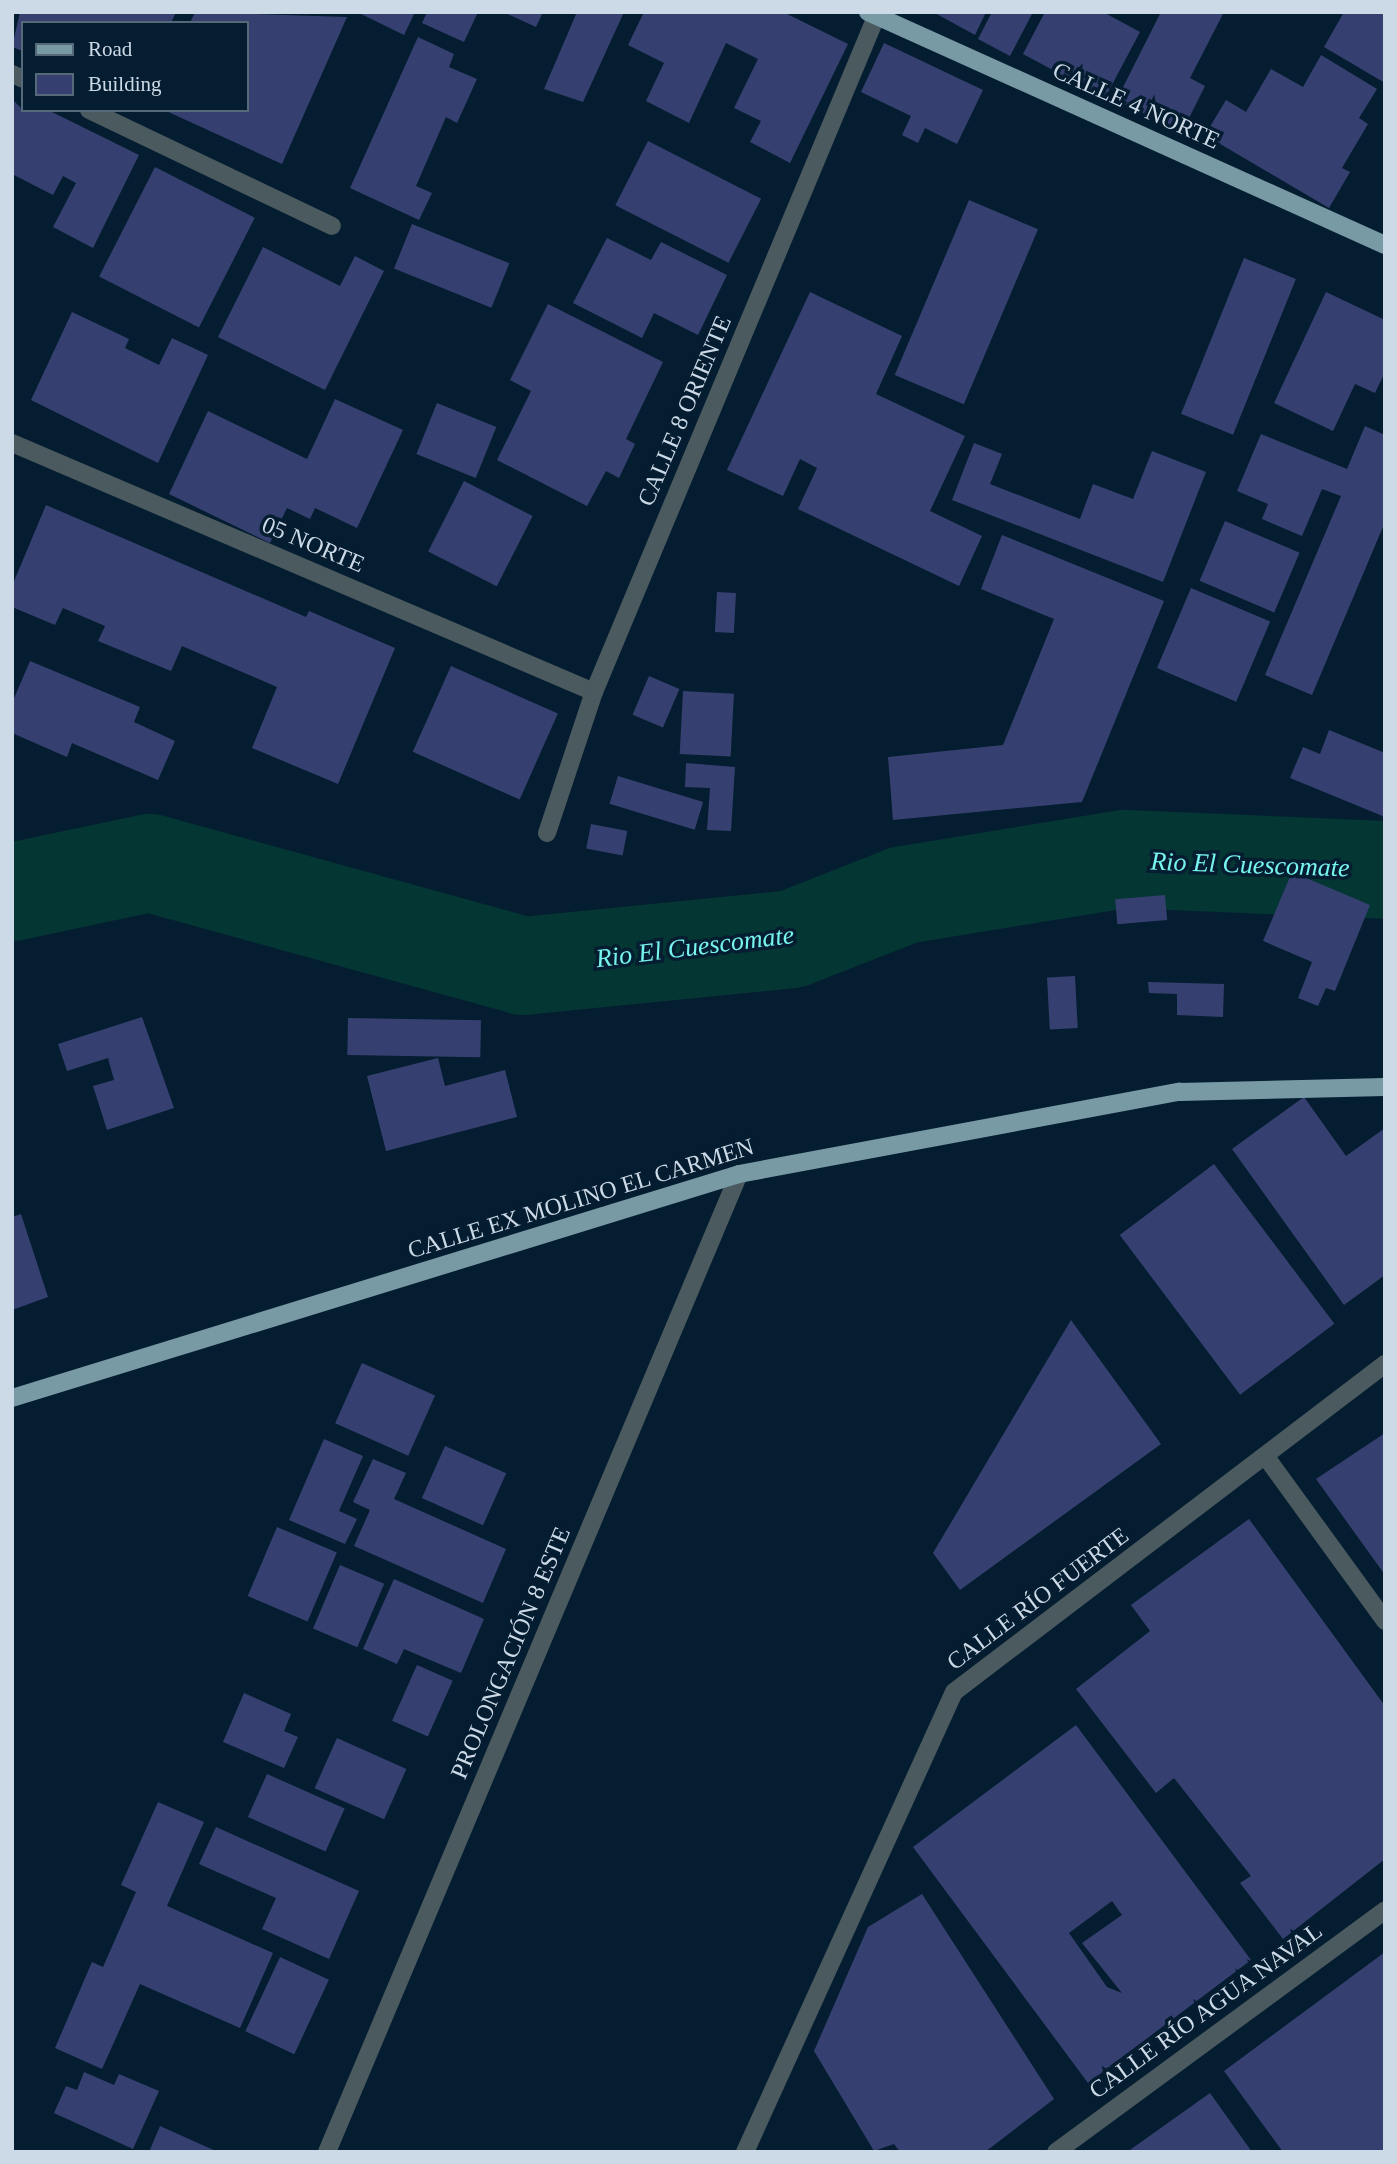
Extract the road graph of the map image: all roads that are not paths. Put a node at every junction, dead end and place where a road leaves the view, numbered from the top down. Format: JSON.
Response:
{"nodes":[{"id":1,"x":874,"y":14,"type":"edge"},
{"id":2,"x":93,"y":112,"type":"edge"},
{"id":3,"x":332,"y":226,"type":"dead end"},
{"id":4,"x":1385,"y":245,"type":"edge"},
{"id":5,"x":12,"y":443,"type":"edge"},
{"id":6,"x":594,"y":692,"type":"junction"},
{"id":7,"x":547,"y":833,"type":"dead end"},
{"id":8,"x":1385,"y":1087,"type":"edge"},
{"id":9,"x":739,"y":1174,"type":"junction"},
{"id":10,"x":1385,"y":1364,"type":"edge"},
{"id":11,"x":12,"y":1398,"type":"edge"},
{"id":12,"x":1266,"y":1457,"type":"junction"},
{"id":13,"x":1385,"y":1621,"type":"edge"},
{"id":14,"x":1385,"y":1910,"type":"edge"},
{"id":15,"x":327,"y":2152,"type":"edge"},
{"id":16,"x":745,"y":2152,"type":"edge"},
{"id":17,"x":1056,"y":2152,"type":"edge"}],
"edges":[{"from":1,"to":4,"type":"main road","name":"CALLE 4 NORTE"},
{"from":1,"to":6,"type":"street","name":"CALLE 8 ORIENTE"},
{"from":2,"to":3,"type":"street"},
{"from":5,"to":6,"type":"street","name":"05 NORTE"},
{"from":6,"to":7,"type":"street","name":"CALLE 8 ORIENTE"},
{"from":8,"to":9,"type":"main road","name":"CALLE EX MOLINO EL CARMEN"},
{"from":9,"to":11,"type":"main road","name":"CALLE EX MOLINO EL CARMEN"},
{"from":9,"to":15,"type":"street","name":"PROLONGACIÓN 8 ESTE"},
{"from":10,"to":12,"type":"street","name":"CALLE RÍO FUERTE"},
{"from":12,"to":13,"type":"street"},
{"from":12,"to":16,"type":"street","name":"CALLE RÍO FUERTE"},
{"from":14,"to":17,"type":"street","name":"CALLE RÍO AGUA NAVAL"}]}
